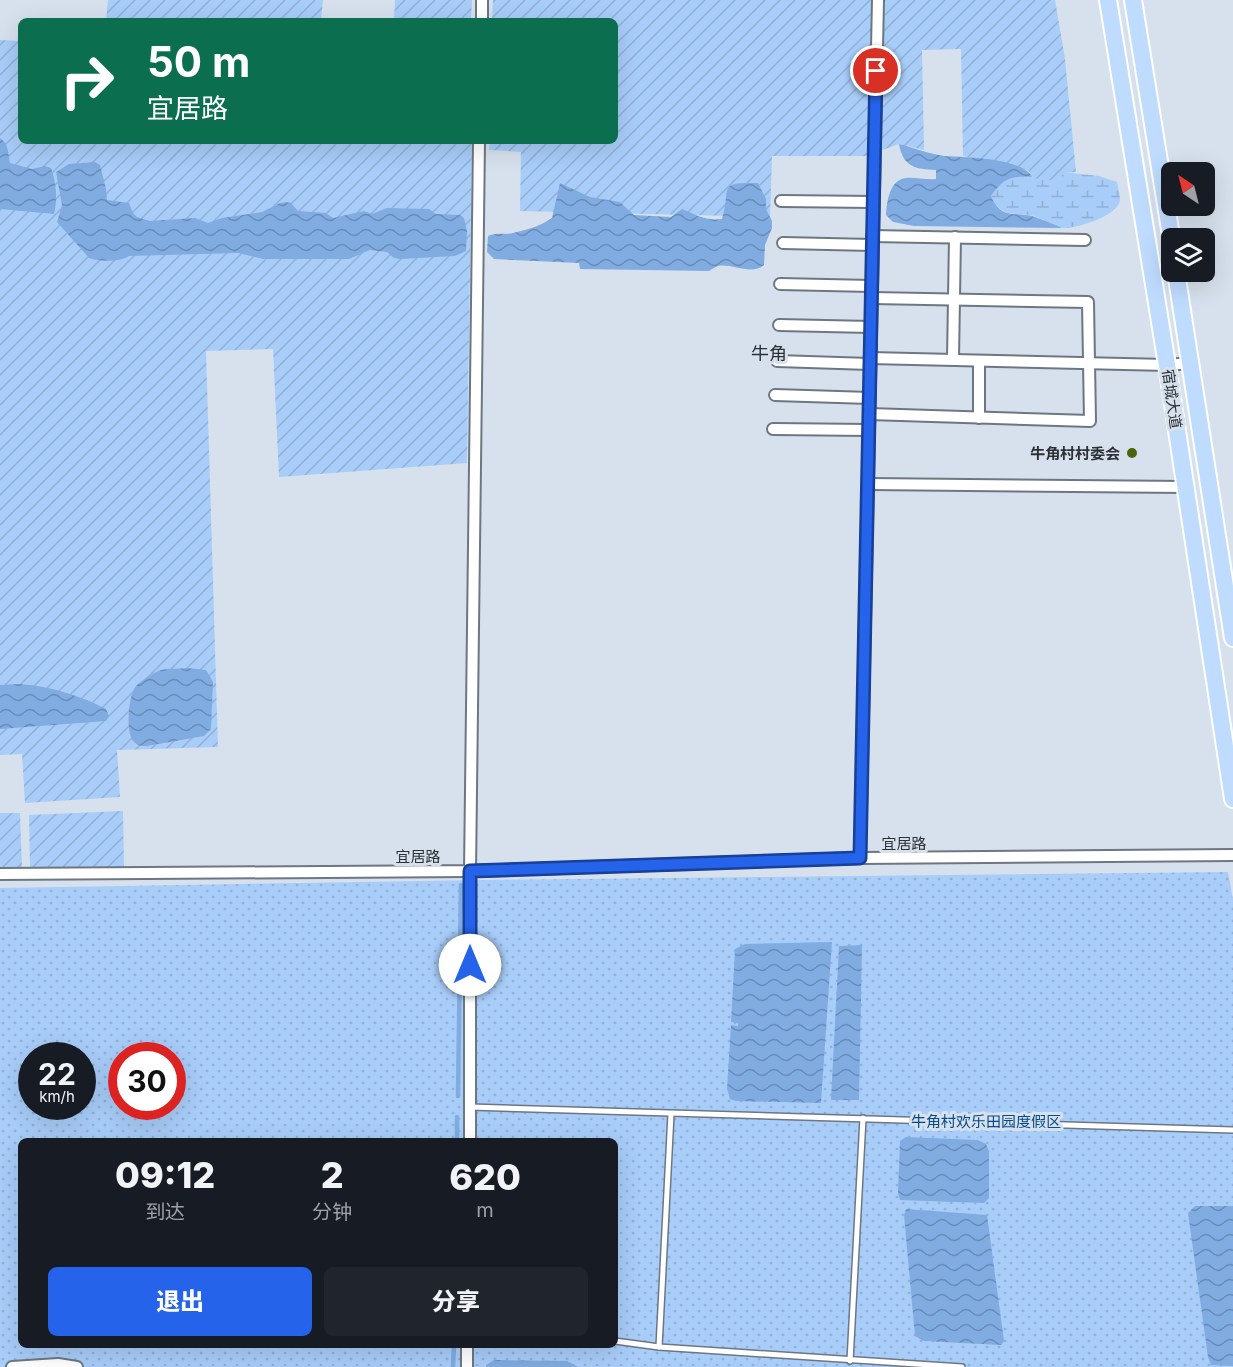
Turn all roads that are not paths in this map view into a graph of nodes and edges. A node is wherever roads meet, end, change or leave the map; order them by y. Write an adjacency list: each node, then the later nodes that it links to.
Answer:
1 (482, 0): 5 (street)
2 (878, 0): 8 (street)
3 (1108, 0): 27 (main road, 宿城大道)
4 (1133, 0): 9 (main road)
5 (482, 18)
6 (479, 144): 40 (street)
7 (781, 201): 8 (street)
8 (873, 202): 11 (street)
9 (1170, 228)
10 (955, 237): 11 (street); 12 (street); 18 (street)
11 (872, 240): 13 (street); 16 (street)
12 (1085, 240)
13 (783, 243)
14 (1178, 282): 25 (main road, 宿城大道)
15 (780, 284): 16 (street)
16 (872, 286): 17 (street)
17 (872, 298): 18 (street); 20 (street)
18 (953, 300): 21 (street); 26 (street)
19 (779, 325): 20 (street)
20 (871, 327): 23 (street)
21 (952, 359): 23 (street); 24 (street)
22 (777, 361): 23 (street)
23 (870, 361): 29 (street)
24 (979, 361): 26 (street); 31 (street)
25 (1190, 363): 27 (street); 36 (main road, 宿城大道)
26 (1089, 364): 27 (street); 31 (street)
27 (1167, 365): 35 (main road, 宿城大道)
28 (775, 395): 29 (street)
29 (870, 398): 30 (street)
30 (869, 414): 31 (street); 33 (street)
31 (979, 418)
32 (773, 429): 33 (street)
33 (869, 430): 34 (street)
34 (868, 484): 35 (street); 39 (street)
35 (1185, 487): 37 (main road, 宿城大道)
36 (1233, 638)
37 (1233, 799)
38 (1233, 855): 39 (street, 宜居路)
39 (860, 858): 40 (street, 宜居路)
40 (470, 871): 41 (street, 宜居路); 42 (street)
41 (0, 874)
42 (470, 1107): 43 (lane); 46 (street)
43 (671, 1114): 44 (lane); 48 (lane)
44 (863, 1118): 45 (lane); 50 (lane)
45 (1233, 1130)
46 (470, 1138)
47 (618, 1341): 48 (lane)
48 (659, 1347): 50 (lane)
49 (467, 1348): 53 (street)
50 (850, 1360): 54 (lane)
51 (12, 1367): 52 (street)
52 (77, 1367)
53 (467, 1367)
54 (962, 1367)

